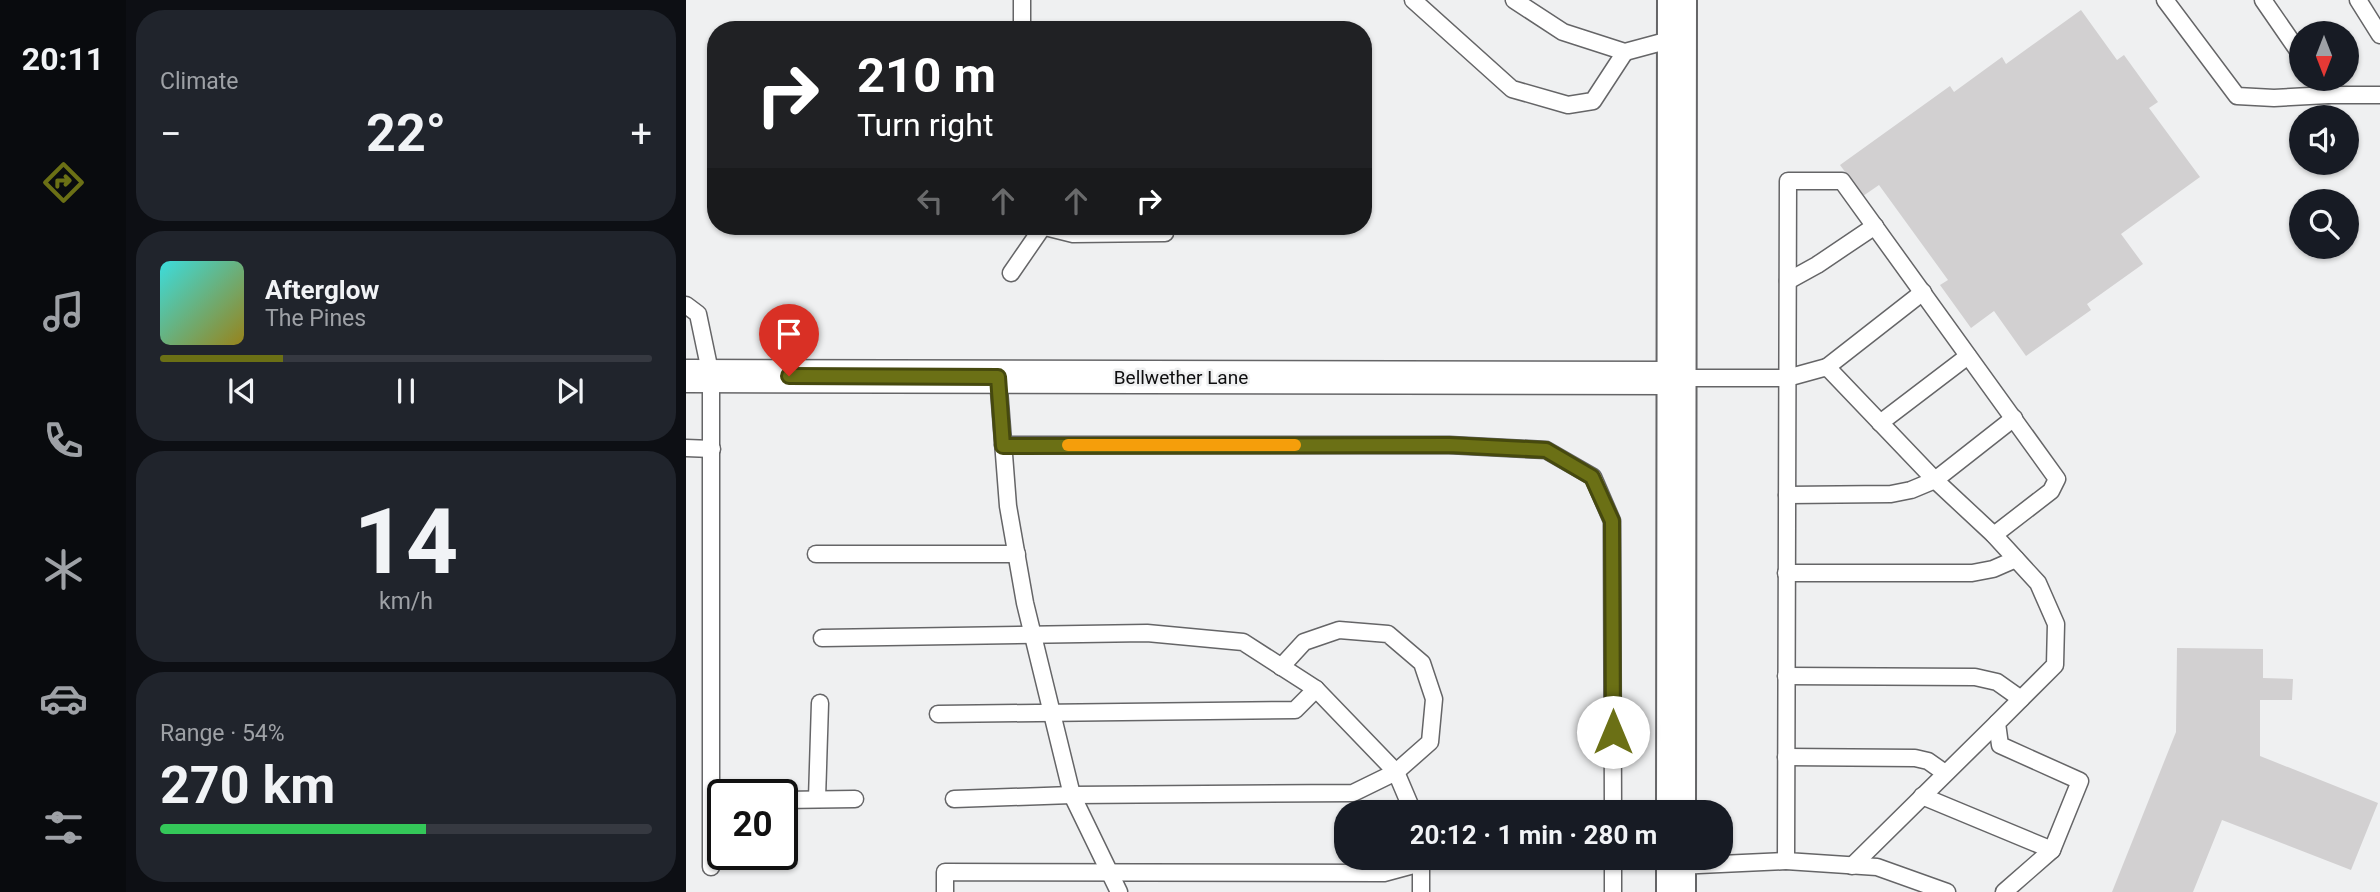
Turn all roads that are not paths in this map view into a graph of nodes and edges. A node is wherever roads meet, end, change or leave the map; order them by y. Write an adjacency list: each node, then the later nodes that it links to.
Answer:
1 (1022, 0): 8 (lane)
2 (1413, 0): 12 (lane)
3 (1514, 0): 12 (lane)
4 (1677, 0): 10 (street)
5 (2165, 0): 14 (lane)
6 (2263, 0): 11 (lane)
7 (2358, 0): 9 (lane)
8 (1022, 21)
9 (2380, 35)
10 (1677, 38): 12 (lane); 27 (street)
11 (2289, 38)
12 (1625, 52)
13 (2326, 91): 14 (lane)
14 (2329, 95): 15 (lane)
15 (2380, 95)
16 (1875, 226): 19 (lane); 19 (lane); 20 (lane)
17 (1036, 235): 18 (lane)
18 (1011, 273)
19 (1788, 281): 26 (lane)
20 (1923, 292): 22 (lane); 23 (lane)
21 (686, 304): 24 (lane)
22 (1968, 356): 28 (lane); 29 (lane)
23 (1827, 367): 26 (lane); 29 (lane)
24 (699, 376): 25 (street, Bellwether Lane); 32 (lane)
25 (998, 377): 27 (street, Bellwether Lane); 30 (lane)
26 (1787, 377): 27 (lane); 34 (lane)
27 (1676, 379): 62 (street)
28 (2014, 418): 33 (lane); 35 (lane)
29 (1880, 423): 33 (lane)
30 (1003, 446): 37 (lane); 61 (lane)
31 (686, 448): 32 (lane)
32 (712, 449): 53 (lane)
33 (1935, 480): 34 (lane); 35 (lane)
34 (1787, 495): 39 (lane)
35 (1994, 536): 38 (lane)
36 (816, 554): 37 (lane)
37 (1017, 554): 40 (lane)
38 (2016, 559): 39 (lane); 45 (lane)
39 (1786, 573): 43 (lane)
40 (1033, 636): 41 (lane); 42 (lane); 47 (lane)
41 (822, 638)
42 (1281, 667): 44 (lane); 51 (lane)
43 (1786, 676): 45 (lane); 50 (lane)
44 (1316, 689): 47 (lane); 51 (lane)
45 (2021, 699): 49 (lane)
46 (820, 703): 56 (lane)
47 (1052, 713): 48 (lane); 54 (lane)
48 (938, 714)
49 (1997, 723): 52 (lane); 63 (lane)
50 (1786, 757): 52 (lane); 64 (lane)
51 (1396, 772): 54 (lane); 60 (lane)
52 (1945, 773): 55 (lane)
53 (717, 779)
54 (1072, 795): 58 (lane); 69 (lane)
55 (1922, 796): 63 (lane); 65 (lane)
56 (817, 799): 57 (lane); 59 (lane)
57 (855, 799)
58 (954, 799)
59 (798, 800)
60 (1408, 800)
61 (1613, 800)
62 (1676, 800)
63 (2052, 850): 76 (lane)
64 (1786, 861): 65 (lane); 70 (lane)
65 (1852, 866): 75 (lane)
66 (1393, 870): 69 (lane)
67 (1421, 870): 73 (lane)
68 (1613, 870): 74 (lane)
69 (1109, 871): 71 (lane); 72 (lane)
70 (1676, 872)
71 (945, 892)
72 (1119, 892)
73 (1421, 892)
74 (1613, 892)
75 (1947, 892)
76 (2004, 892)

